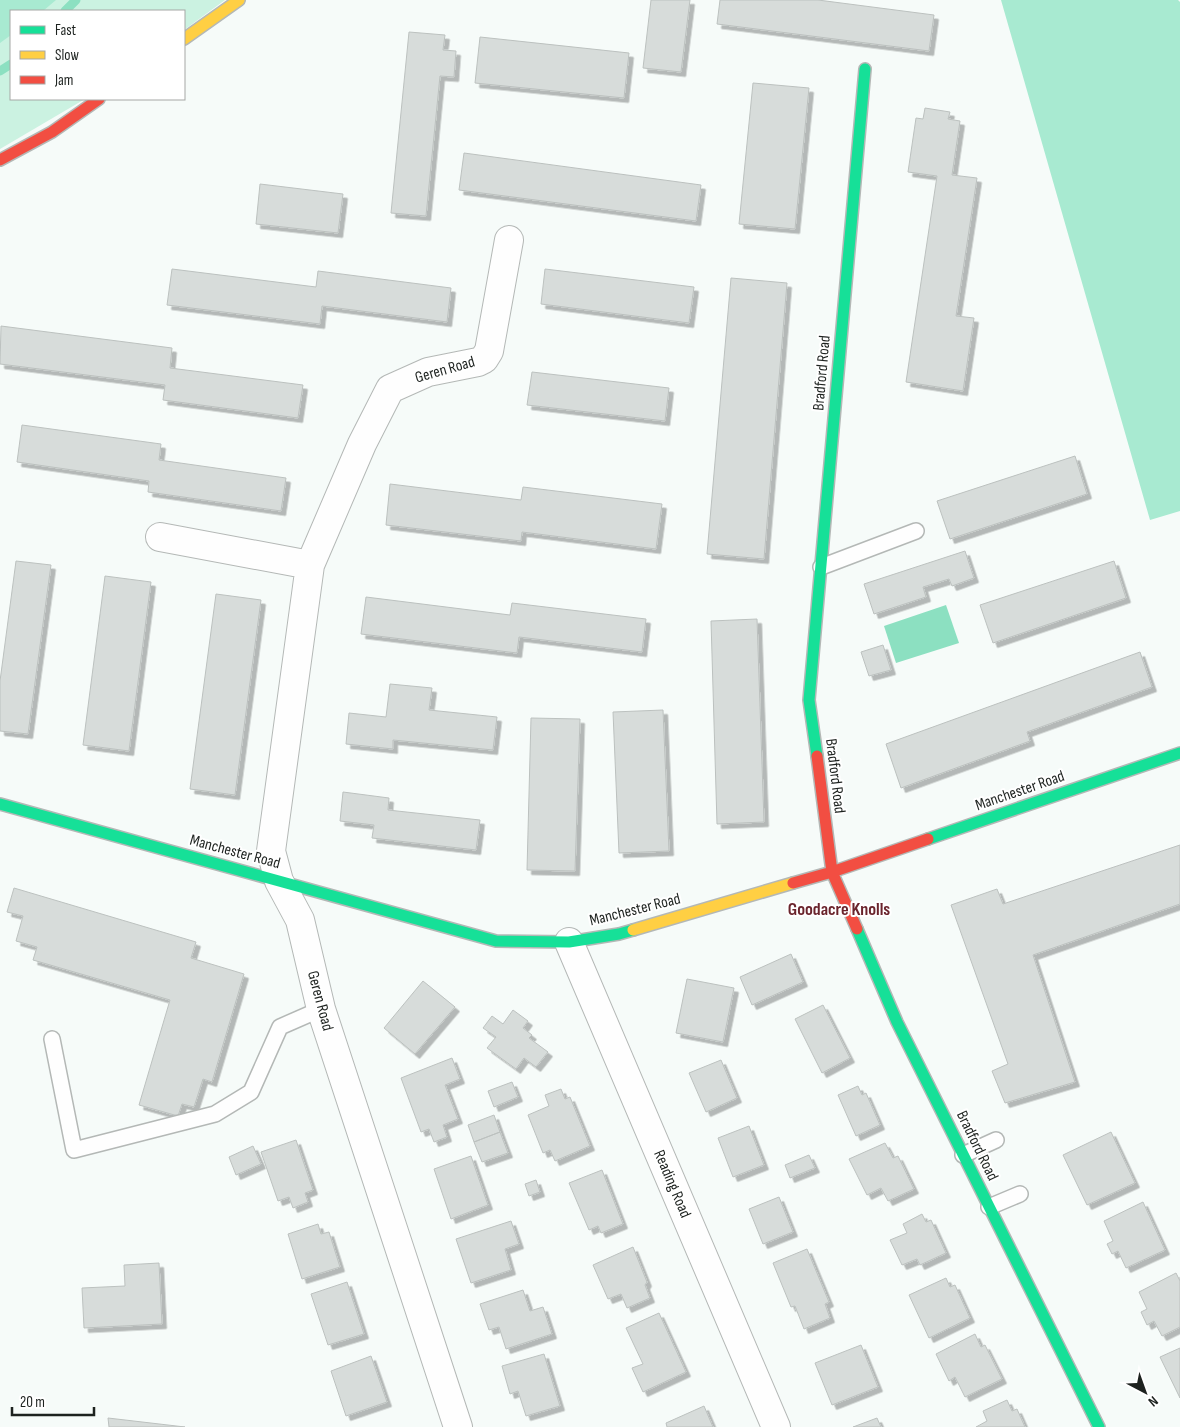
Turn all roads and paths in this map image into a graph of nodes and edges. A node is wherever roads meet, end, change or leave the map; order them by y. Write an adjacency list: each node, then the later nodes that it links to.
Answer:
1 (239, 0): 2 (street)
2 (185, 38)
3 (865, 69): 10 (street, Bradford Road)
4 (98, 100): 5 (street)
5 (0, 160)
6 (509, 240): 9 (street, Geren Road)
7 (916, 531): 10 (lane)
8 (160, 537): 9 (street)
9 (310, 566): 14 (street, Geren Road)
10 (821, 568): 13 (street, Bradford Road)
11 (1180, 753): 13 (street, Manchester Road)
12 (0, 804): 14 (street, Manchester Road)
13 (832, 872): 15 (street, Manchester Road); 19 (street, Bradford Road)
14 (279, 881): 15 (street, Manchester Road); 16 (street, Geren Road)
15 (568, 942): 23 (street, Reading Road)
16 (321, 1009): 17 (lane); 22 (street, Geren Road)
17 (52, 1039)
18 (996, 1140): 19 (lane)
19 (964, 1155): 21 (street, Bradford Road)
20 (1020, 1194): 21 (lane)
21 (989, 1207): 24 (street, Bradford Road)
22 (458, 1427)
23 (776, 1427)
24 (1099, 1427)

